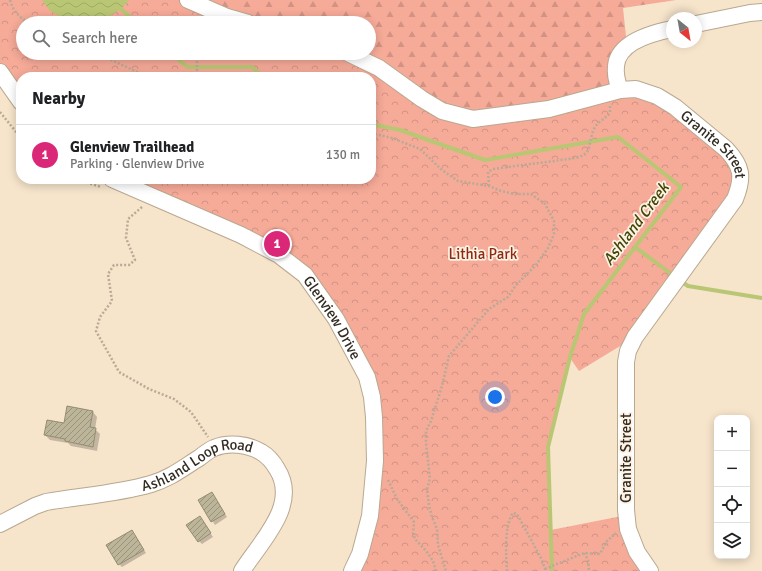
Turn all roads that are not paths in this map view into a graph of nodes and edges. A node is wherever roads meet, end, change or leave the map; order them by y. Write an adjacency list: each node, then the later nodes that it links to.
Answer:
1 (188, 0): 3 (street)
2 (762, 12): 4 (street)
3 (225, 16)
4 (702, 23)
5 (666, 31): 8 (street)
6 (362, 60): 8 (street, Granite Street)
7 (0, 72): 9 (street)
8 (613, 92): 14 (street, Granite Street)
9 (16, 95)
10 (123, 184): 13 (street, Glenview Drive)
11 (0, 524): 12 (street, Ashland Loop Road)
12 (242, 571)
13 (352, 571)
14 (650, 571)

